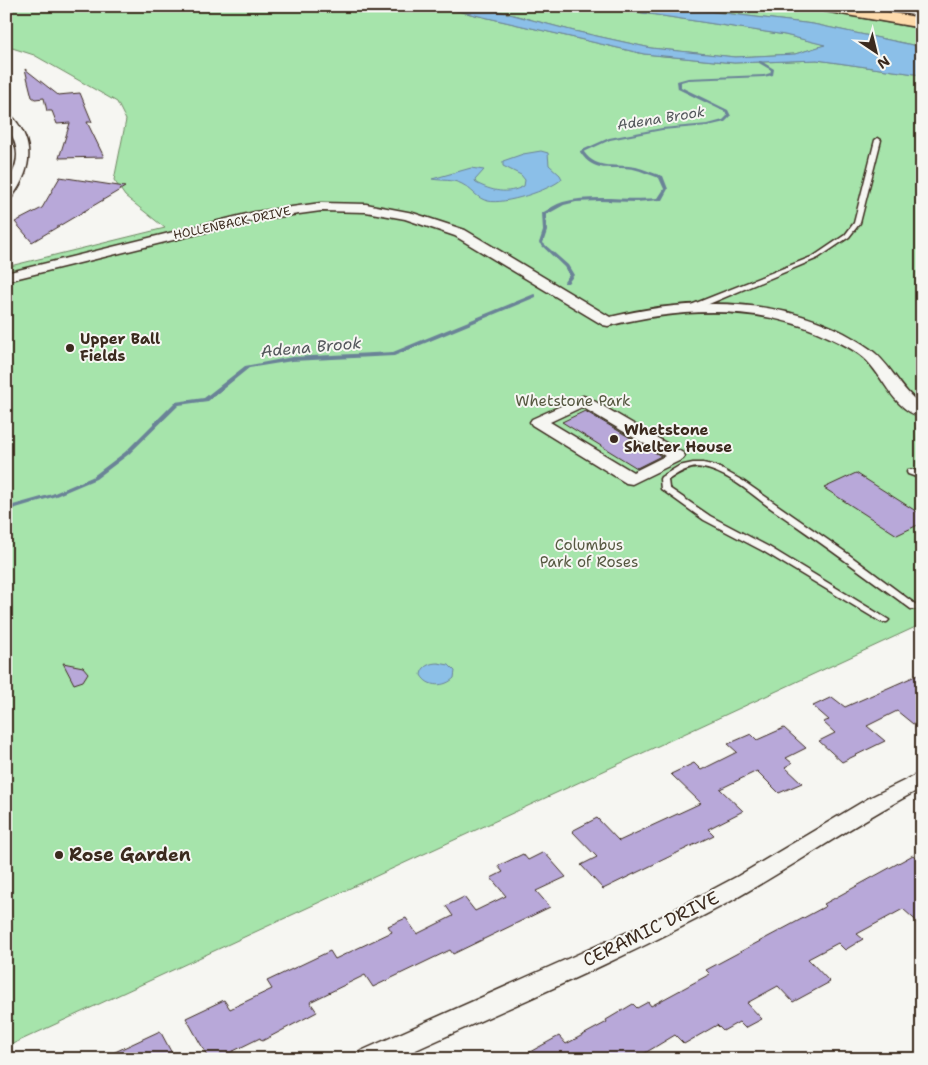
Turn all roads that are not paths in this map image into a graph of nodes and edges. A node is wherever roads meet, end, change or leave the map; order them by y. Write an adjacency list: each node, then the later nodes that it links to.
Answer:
1 (824, 6): 4 (highway)
2 (883, 6): 3 (highway)
3 (922, 13)
4 (922, 23)
5 (6, 117): 7 (street)
6 (878, 140): 9 (lane)
7 (10, 193)
8 (6, 277): 9 (street, HOLLENBACK DRIVE)
9 (694, 307): 11 (street, HOLLENBACK DRIVE)
10 (583, 401): 10 (street)
11 (922, 412)
12 (911, 472): 13 (lane)
13 (922, 477)
14 (914, 607): 15 (lane)
15 (884, 620)
16 (922, 779): 17 (street, CERAMIC DRIVE)
17 (370, 1059)

